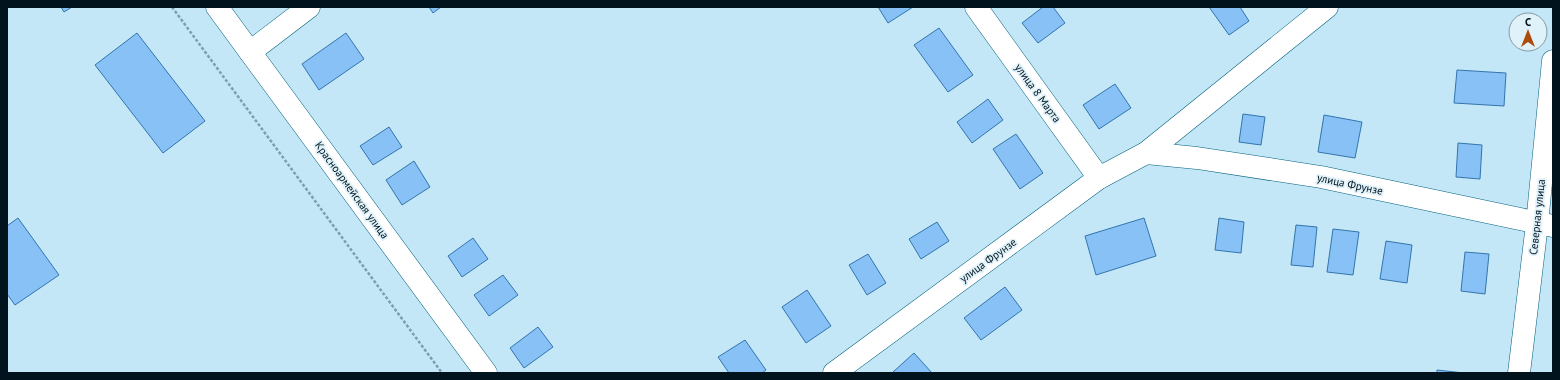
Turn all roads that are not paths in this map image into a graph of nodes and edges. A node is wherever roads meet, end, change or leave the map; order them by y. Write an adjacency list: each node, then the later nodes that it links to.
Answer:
1 (217, 7): 5 (street, Красноармейская улица)
2 (309, 7): 5 (street)
3 (976, 7): 8 (street, улица 8 Марта)
4 (1327, 7): 7 (street, улица Фрунзе)
5 (250, 52): 10 (street, Красноармейская улица)
6 (1553, 61): 9 (street, Северная улица)
7 (1146, 153): 8 (street, улица Фрунзе); 9 (street, улица Фрунзе)
8 (1099, 178): 11 (street, улица Фрунзе)
9 (1545, 225): 12 (street, Северная улица)
10 (486, 373)
11 (834, 373)
12 (1519, 373)

